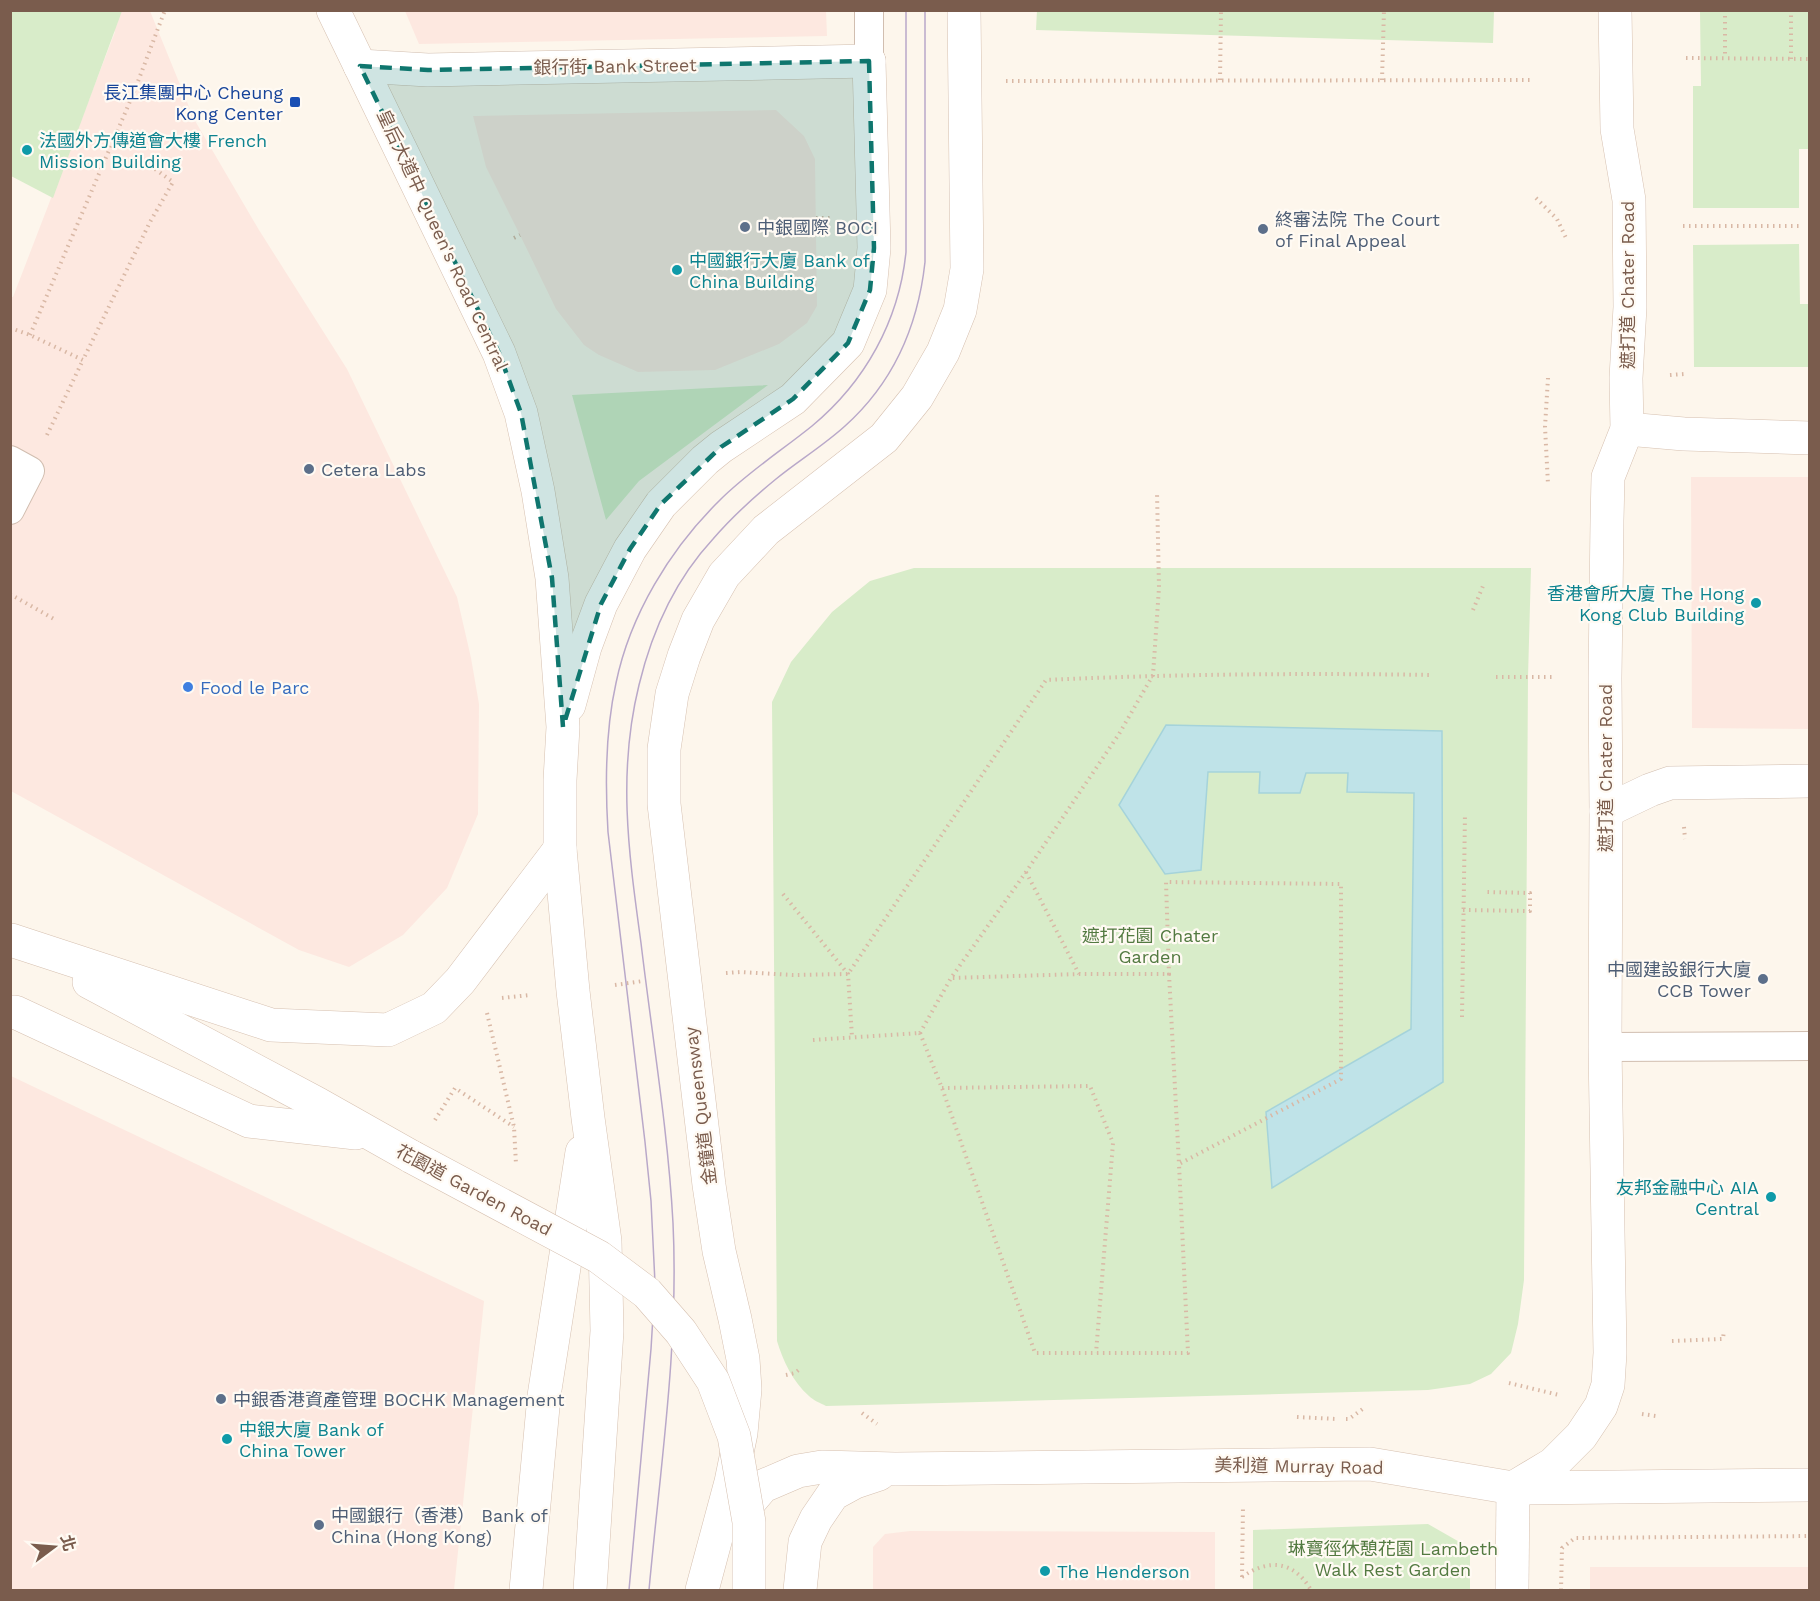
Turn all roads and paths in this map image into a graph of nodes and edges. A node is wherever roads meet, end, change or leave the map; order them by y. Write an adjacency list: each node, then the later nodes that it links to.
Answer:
1 (165, 10): 28 (path)
2 (333, 10): 15 (main road, 皇后大道中 Queen's Road Central)
3 (869, 10): 14 (lane)
4 (964, 10): 87 (main road, 金鐘道 Queensway)
5 (1221, 10): 16 (path)
6 (1384, 10): 17 (path)
7 (1615, 10): 31 (main road, 遮打道 Chater Road)
8 (1725, 10): 11 (path)
9 (1791, 10): 12 (path)
10 (1686, 58): 11 (path)
11 (1725, 58): 12 (path)
12 (1791, 59): 13 (path)
13 (1809, 59)
14 (869, 61): 15 (main road, 銀行街 Bank Street); 45 (main road)
15 (360, 66): 45 (main road, 皇后大道中 Queen's Road Central)
16 (1220, 80): 17 (path); 19 (path)
17 (1382, 80): 18 (path)
18 (1533, 80)
19 (1005, 81)
20 (155, 169): 29 (path)
21 (1536, 198): 26 (path)
22 (1683, 226): 23 (path)
23 (1799, 226)
24 (520, 235): 25 (path)
25 (514, 238)
26 (1567, 240)
27 (10, 328): 28 (path)
28 (30, 335): 29 (path)
29 (83, 360): 33 (path)
30 (1548, 378): 34 (path)
31 (1627, 429): 32 (main road); 47 (main road, 遮打道 Chater Road)
32 (1809, 438)
33 (20, 466): 36 (lane)
34 (1548, 484)
35 (1157, 492): 41 (path)
36 (10, 510)
37 (1483, 586): 39 (path)
38 (10, 594): 40 (path)
39 (1473, 610)
40 (54, 619)
41 (1153, 675): 42 (path); 50 (path); 56 (path)
42 (1432, 675)
43 (1496, 677): 44 (path)
44 (1552, 677)
45 (563, 727): 49 (main road)
46 (1809, 781): 47 (main road)
47 (1606, 811): 67 (main road, 遮打道 Chater Road)
48 (1464, 813): 53 (path)
49 (560, 849): 54 (main road); 69 (main road)
50 (1026, 872): 57 (path); 59 (path)
51 (1485, 892): 53 (path, bridge)
52 (783, 894): 56 (path)
53 (1463, 910): 62 (path)
54 (11, 940): 72 (main road, 花園道 Garden Road)
55 (740, 972): 56 (path)
56 (848, 974): 64 (path)
57 (1079, 974): 58 (path); 59 (path)
58 (1169, 974): 73 (path); 73 (path)
59 (951, 978): 63 (path)
60 (10, 1012): 72 (main road)
61 (487, 1012): 71 (path)
62 (1462, 1017)
63 (920, 1033): 64 (path); 68 (path)
64 (852, 1037): 65 (path)
65 (813, 1040)
66 (1809, 1046): 67 (lane)
67 (1605, 1047): 84 (main road, 遮打道 Chater Road)
68 (942, 1088): 77 (path); 77 (path)
69 (588, 1118): 88 (main road); 89 (main road)
70 (434, 1121): 71 (path)
71 (514, 1127): 74 (path)
72 (372, 1134): 91 (main road, 花園道 Garden Road, bridge)
73 (1179, 1164): 77 (path)
74 (516, 1173)
75 (1724, 1330): 76 (path)
76 (1672, 1341)
77 (1096, 1353)
78 (1364, 1408): 80 (path)
79 (862, 1413): 81 (path)
80 (1297, 1417)
81 (877, 1424)
82 (896, 1468): 84 (main road, 美利道 Murray Road); 87 (main road, 美利道 Murray Road); 92 (main road, 美利道 Murray Road)
83 (1809, 1485): 84 (main road, 美利道 Murray Road)
84 (1513, 1488): 94 (main road)
85 (1243, 1506): 93 (path)
86 (1809, 1536): 95 (path)
87 (715, 1542): 90 (main road, 金鐘道 Queensway)
88 (526, 1590)
89 (590, 1590)
90 (702, 1590)
91 (749, 1590)
92 (800, 1590)
93 (1311, 1590)
94 (1512, 1590)
95 (1561, 1590)

